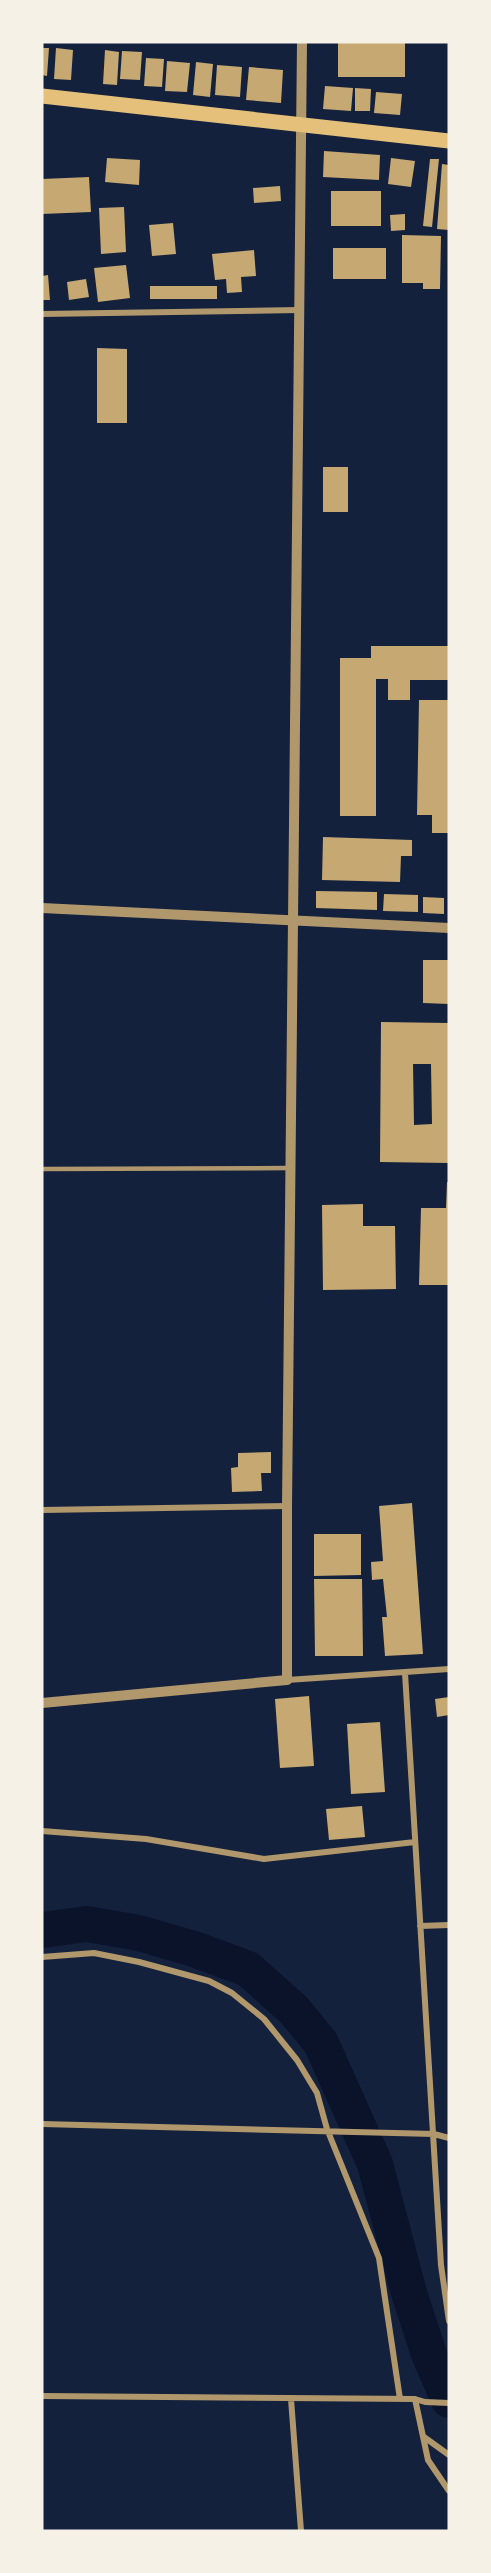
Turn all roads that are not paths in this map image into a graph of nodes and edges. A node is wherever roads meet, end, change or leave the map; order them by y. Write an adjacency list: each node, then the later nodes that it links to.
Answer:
1 (302, 42): 3 (street)
2 (42, 96): 3 (main road)
3 (302, 125): 4 (main road); 5 (street)
4 (449, 141)
5 (300, 310): 6 (street); 8 (street)
6 (42, 314)
7 (42, 908): 8 (street)
8 (293, 920): 9 (street); 10 (street)
9 (449, 928)
10 (291, 1168): 11 (lane); 12 (street)
11 (42, 1169)
12 (287, 1506): 13 (street); 16 (street)
13 (42, 1510)
14 (449, 1669): 15 (street)
15 (405, 1673): 16 (street); 19 (street)
16 (288, 1680): 17 (street)
17 (42, 1703)
18 (42, 1830): 19 (street)
19 (415, 1842): 21 (street)
20 (449, 1925): 21 (street)
21 (420, 1926): 25 (street)
22 (42, 1957): 24 (street)
23 (42, 2124): 24 (street)
24 (327, 2129): 25 (street); 30 (street)
25 (434, 2134): 26 (street); 27 (street)
26 (449, 2138)
27 (449, 2321)
28 (42, 2396): 29 (street)
29 (291, 2399): 30 (street); 36 (street)
30 (400, 2399): 31 (street)
31 (415, 2399): 32 (street); 33 (street)
32 (449, 2403)
33 (424, 2437): 34 (street); 35 (street)
34 (449, 2455)
35 (449, 2491)
36 (302, 2531)

